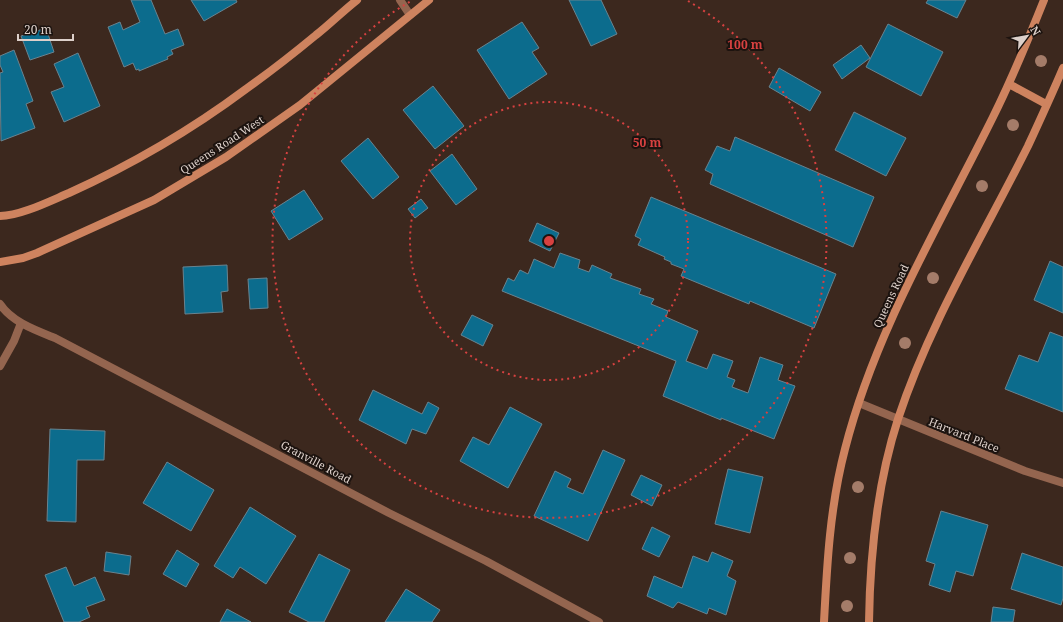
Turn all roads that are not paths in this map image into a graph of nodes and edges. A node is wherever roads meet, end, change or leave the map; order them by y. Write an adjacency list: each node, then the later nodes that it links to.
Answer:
1 (357, 0): 9 (main road)
2 (400, 0): 5 (street)
3 (429, 0): 5 (main road, Queens Road West)
4 (1044, 0): 7 (main road, Queens Road)
5 (410, 15): 10 (main road, Queens Road West)
6 (1063, 68): 8 (main road)
7 (1009, 84): 8 (main road); 14 (main road, Queens Road)
8 (1046, 104): 15 (main road)
9 (0, 216)
10 (0, 262)
11 (0, 304): 12 (street, Granville Road)
12 (21, 323): 13 (street); 17 (street, Granville Road)
13 (0, 366)
14 (859, 403): 15 (street, Harvard Place); 18 (main road, Queens Road)
15 (898, 420): 16 (street, Harvard Place); 19 (main road)
16 (1063, 483)
17 (599, 622)
18 (824, 622)
19 (868, 622)

